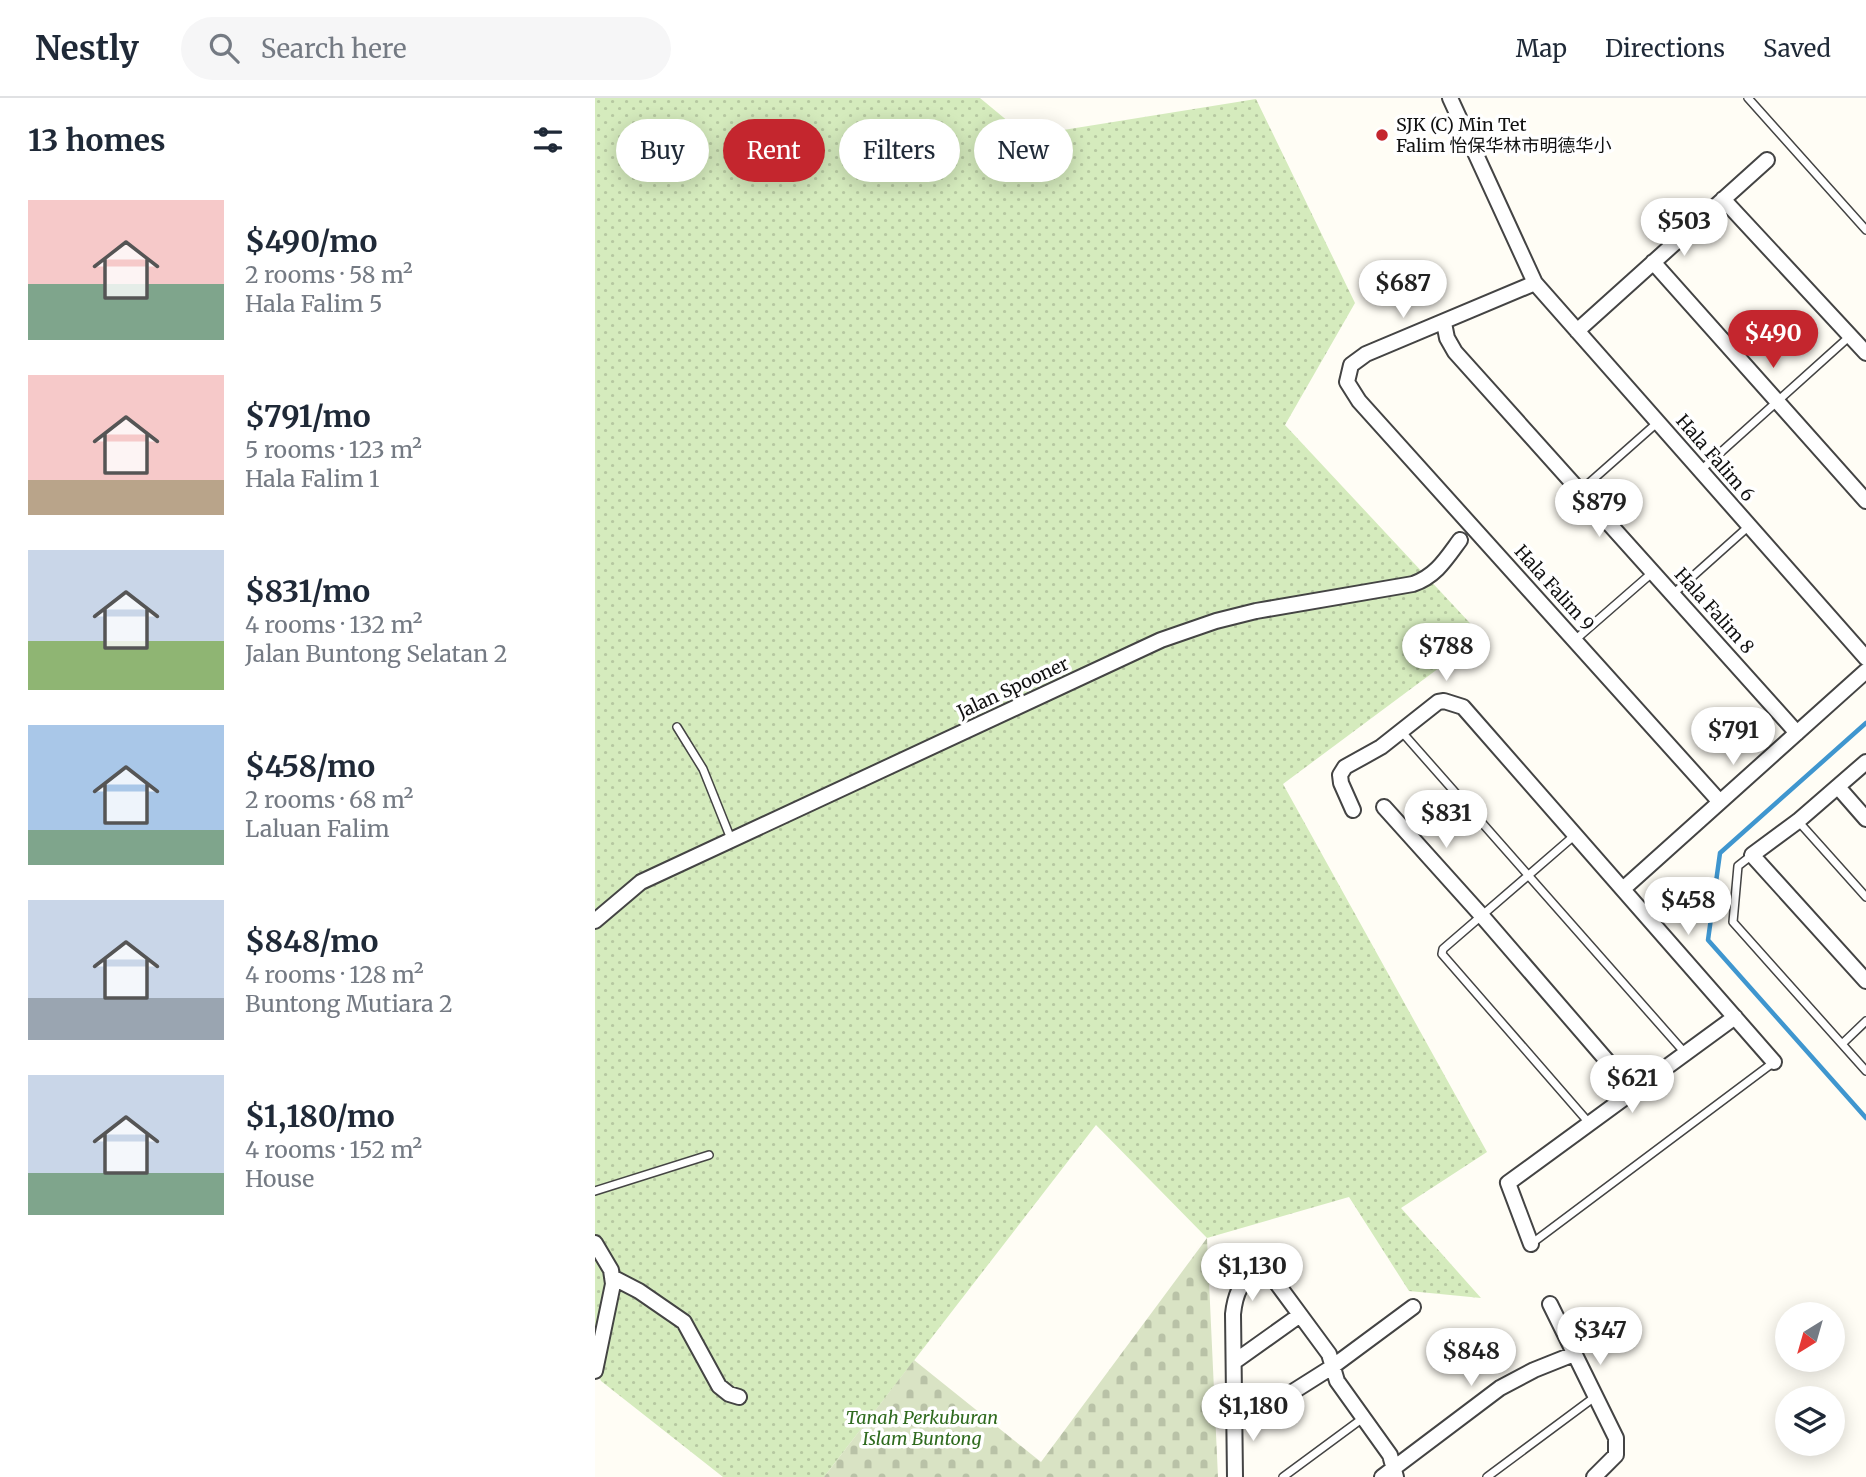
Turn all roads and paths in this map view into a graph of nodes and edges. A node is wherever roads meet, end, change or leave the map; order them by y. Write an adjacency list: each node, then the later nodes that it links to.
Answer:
1 (1450, 98): 7 (street, Hala Falim 6)
2 (1748, 98): 5 (lane)
3 (1767, 160): 4 (street)
4 (1723, 199): 6 (street); 10 (street)
5 (1866, 230)
6 (1653, 262): 9 (street); 12 (street)
7 (1535, 283): 8 (street); 9 (street, Hala Falim 6)
8 (1444, 323): 15 (street, Hala Falim 8); 21 (street, Hala Falim 9)
9 (1577, 331): 13 (street, Hala Falim 6)
10 (1850, 335): 11 (street); 12 (lane)
11 (1866, 353)
12 (1777, 401): 14 (lane); 16 (street)
13 (1658, 422): 14 (street, Hala Falim 6); 15 (lane)
14 (1700, 471): 17 (street, Hala Falim 6)
15 (1580, 491): 19 (street, Hala Falim 8)
16 (1866, 501)
17 (1749, 526): 20 (lane); 22 (street, Hala Falim 6)
18 (1459, 540): 35 (street, Jalan Spooner)
19 (1653, 572): 20 (street, Hala Falim 8); 21 (lane)
20 (1673, 594): 26 (street, Hala Falim 8)
21 (1575, 640): 29 (street, Hala Falim 9)
22 (1866, 658)
23 (1866, 671): 26 (street)
24 (677, 726): 35 (lane)
25 (1401, 731): 31 (street); 34 (street); 37 (lane)
26 (1797, 733): 29 (street)
27 (1866, 762): 28 (street)
28 (1838, 787): 32 (street); 33 (street)
29 (1720, 802): 38 (street)
30 (1384, 807): 40 (street)
31 (1353, 810)
32 (1866, 819)
33 (1798, 821): 36 (street); 39 (lane)
34 (1576, 835): 37 (lane); 38 (street)
35 (731, 840): 41 (street, Jalan Spooner)
36 (1752, 855): 42 (street); 45 (lane)
37 (1528, 876): 40 (lane); 46 (lane)
38 (1623, 889): 43 (street)
39 (1866, 897)
40 (1482, 916): 49 (street); 50 (lane)
41 (595, 921)
42 (1866, 981)
43 (1735, 1017): 46 (street); 47 (street)
44 (1866, 1021): 45 (lane)
45 (1842, 1044): 48 (lane)
46 (1685, 1054): 49 (street)
47 (1774, 1062): 54 (lane)
48 (1866, 1071)
49 (1633, 1092): 50 (street)
50 (1590, 1125): 54 (street)
51 (709, 1155): 52 (lane)
52 (595, 1191)
53 (595, 1243): 55 (street)
54 (1531, 1244)
55 (612, 1277): 62 (street); 64 (street)
56 (1549, 1304): 59 (street)
57 (1413, 1307): 61 (street)
58 (1300, 1315): 60 (street); 60 (street); 61 (street)
59 (1574, 1354): 63 (street); 67 (street)
60 (1234, 1363): 65 (street)
61 (1332, 1367): 65 (street); 66 (street)
62 (595, 1371)
63 (1596, 1396): 70 (lane); 71 (street)
64 (739, 1397)
65 (1235, 1408): 68 (street)
66 (1364, 1418): 67 (street); 69 (lane)
67 (1390, 1474)
68 (1235, 1477)
69 (1283, 1477)
70 (1487, 1477)
71 (1594, 1477)

